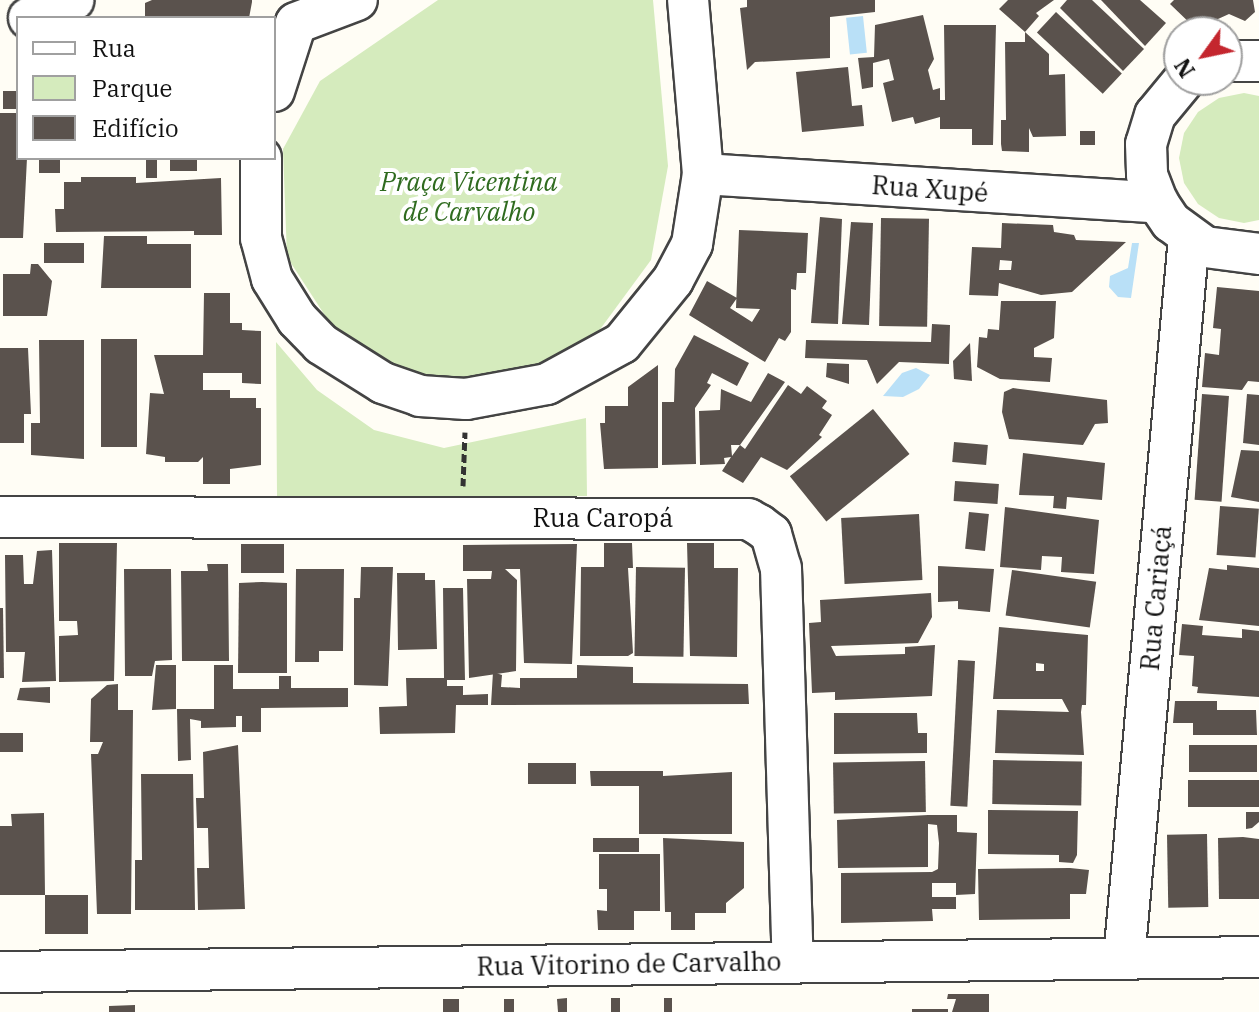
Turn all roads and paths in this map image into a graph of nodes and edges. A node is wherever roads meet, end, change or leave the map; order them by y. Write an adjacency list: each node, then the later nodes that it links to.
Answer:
1 (73, 0): 5 (street)
2 (357, 0): 4 (street)
3 (688, 0): 9 (street)
4 (296, 12): 6 (street)
5 (34, 16)
6 (276, 84)
7 (1171, 96): 10 (street)
8 (261, 160): 13 (street)
9 (703, 174): 10 (street, Rua Xupé); 13 (street)
10 (1158, 203): 11 (street)
11 (1189, 238): 12 (street); 17 (street, Rua Cariaçá)
12 (1259, 254)
13 (466, 399): 15 (path)
14 (0, 517): 15 (street, Rua Caropá)
15 (462, 518): 18 (street, Rua Caropá)
16 (1259, 957): 17 (street, Rua Vitorino de Carvalho)
17 (1124, 959): 18 (street, Rua Vitorino de Carvalho)
18 (793, 962): 19 (street, Rua Vitorino de Carvalho)
19 (0, 972)

